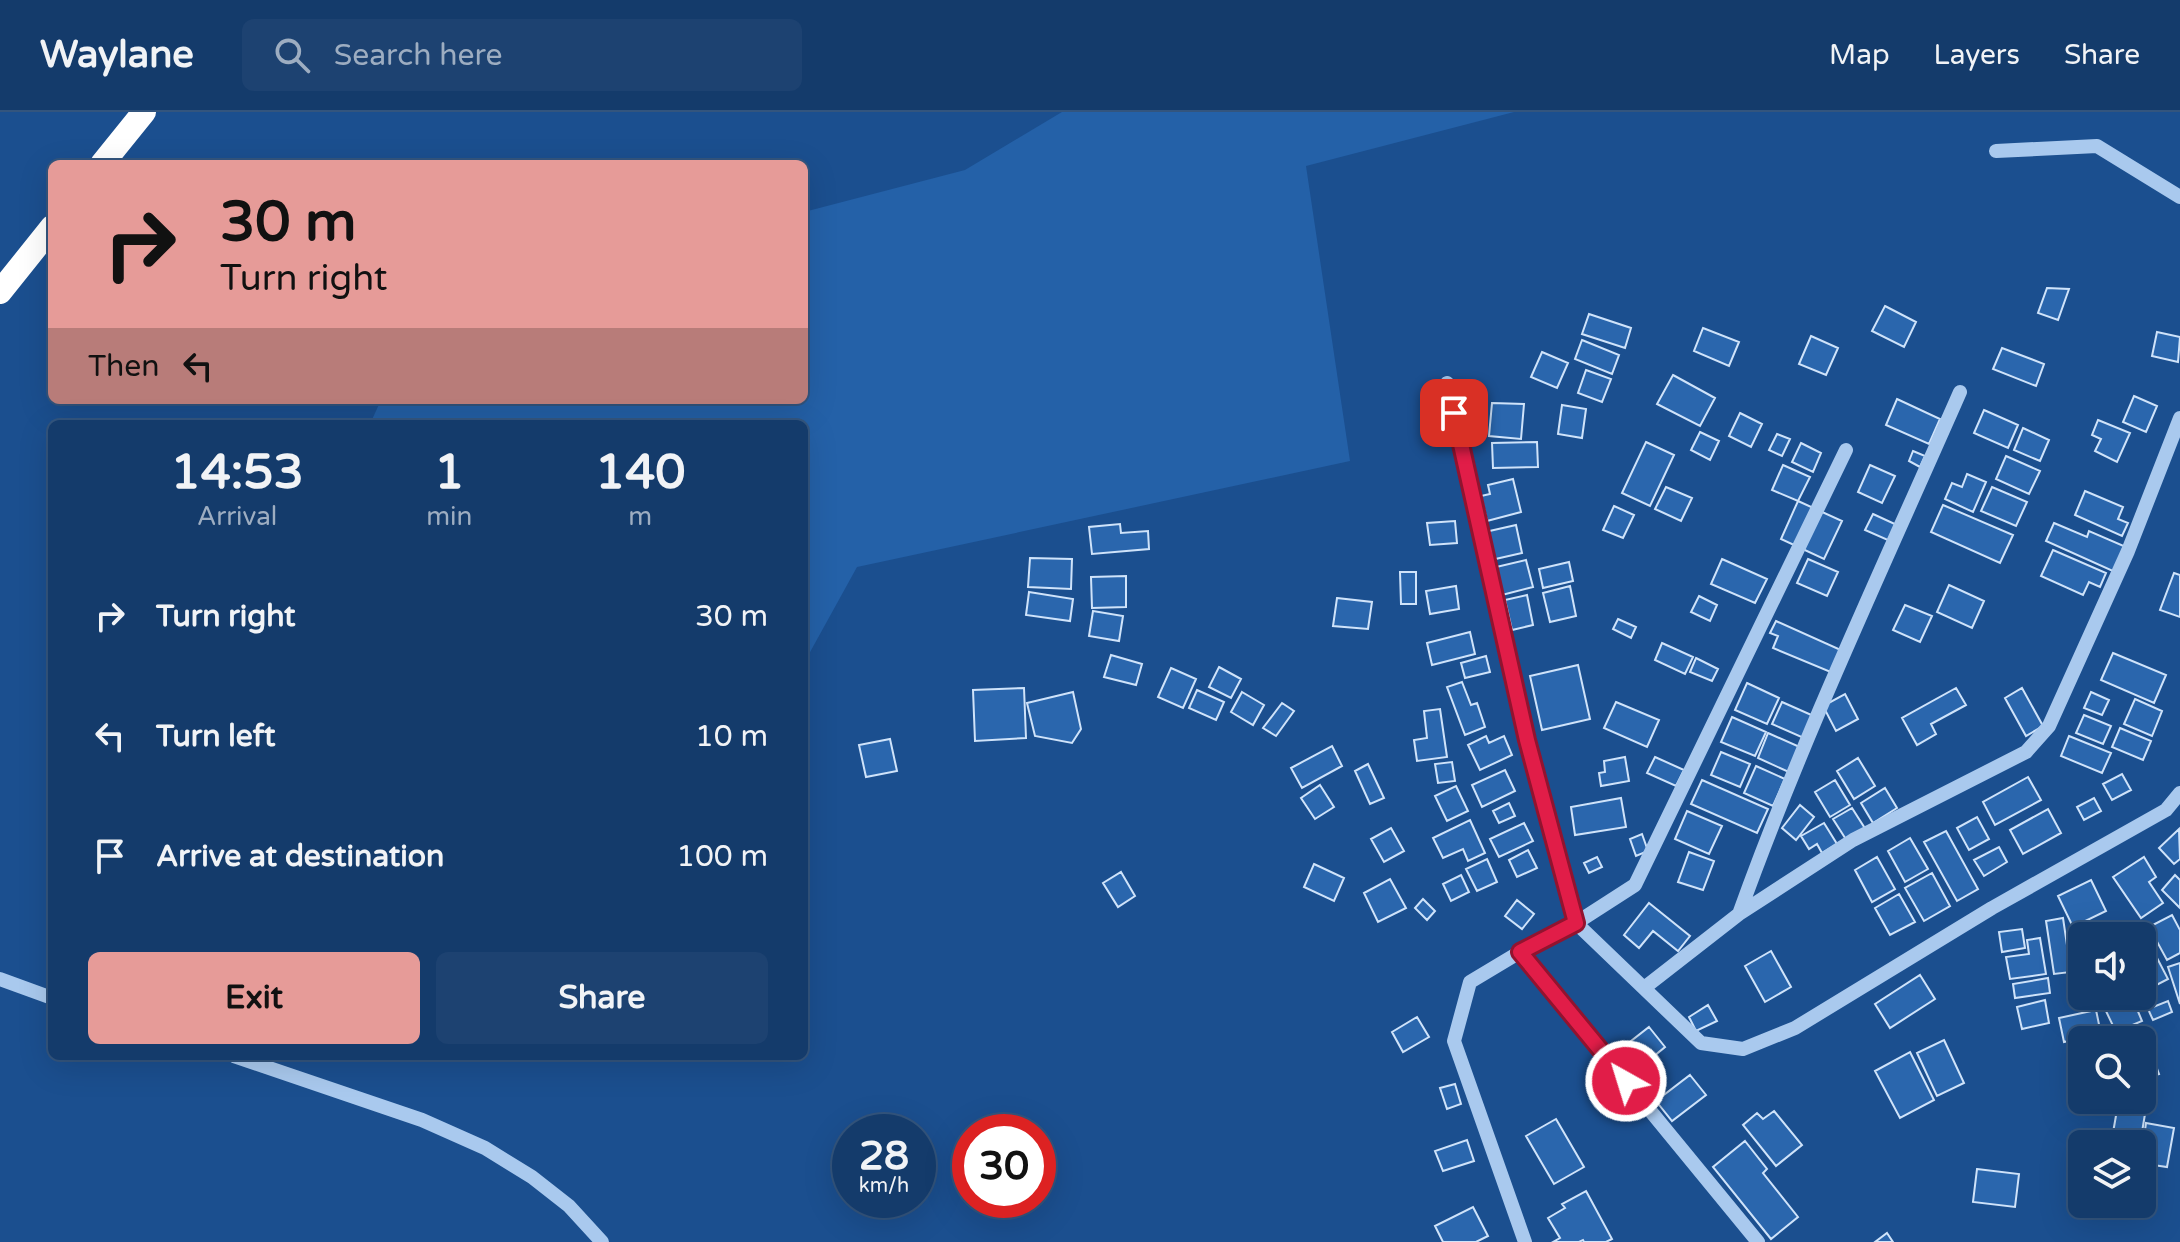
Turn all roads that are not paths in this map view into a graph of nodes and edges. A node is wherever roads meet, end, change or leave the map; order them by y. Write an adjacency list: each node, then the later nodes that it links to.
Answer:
1 (144, 112): 3 (highway)
2 (1996, 151): 4 (street)
3 (105, 160)
4 (2180, 197)
5 (48, 232): 6 (highway)
6 (0, 292)
7 (1447, 383): 13 (street)
8 (1960, 392): 12 (street)
9 (2180, 418): 12 (street)
10 (1846, 450): 13 (street)
11 (2180, 793): 16 (street)
12 (1739, 914): 16 (street)
13 (1576, 923): 14 (street); 16 (street)
14 (1520, 952): 20 (street); 21 (street)
15 (0, 979): 17 (street)
16 (1644, 988)
17 (48, 997)
18 (246, 1060): 19 (street)
19 (602, 1242)
20 (1525, 1242)
21 (1758, 1242)

